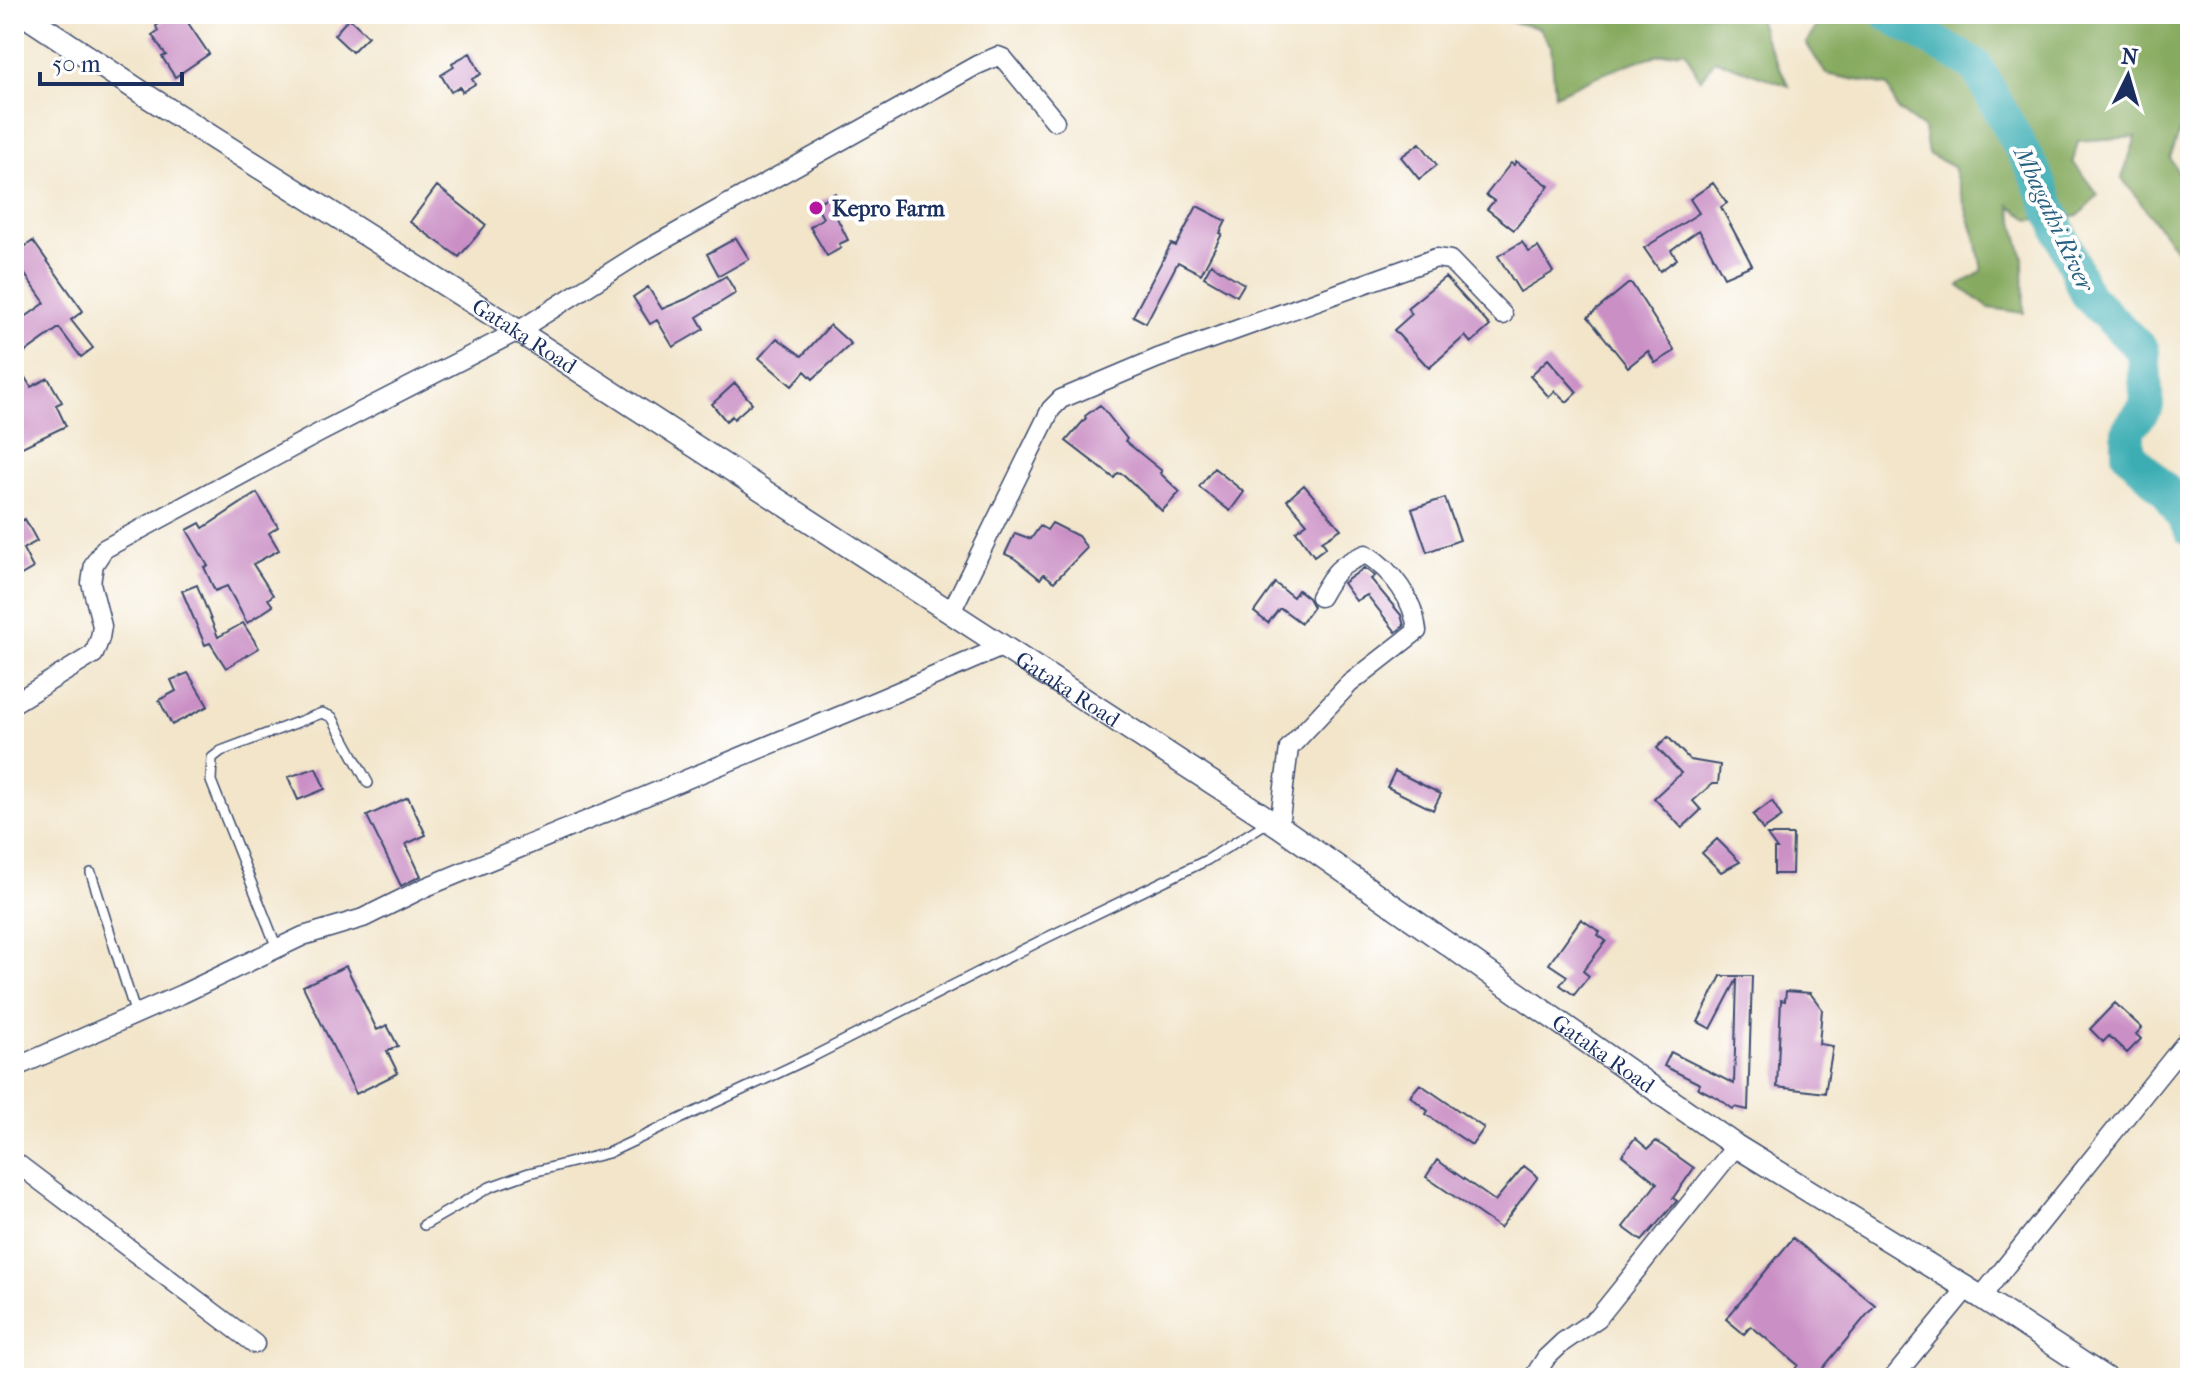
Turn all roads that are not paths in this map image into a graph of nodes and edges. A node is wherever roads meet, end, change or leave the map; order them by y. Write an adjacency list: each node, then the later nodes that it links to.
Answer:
1 (23, 14): 4 (street, Gataka Road)
2 (1055, 121): 4 (street)
3 (1503, 315): 6 (street)
4 (518, 331): 6 (street, Gataka Road); 8 (street)
5 (1320, 597): 10 (street)
6 (950, 614): 7 (street, Gataka Road)
7 (1002, 647): 10 (street, Gataka Road); 12 (street)
8 (14, 703)
9 (368, 783): 12 (lane)
10 (1275, 823): 16 (street, Gataka Road); 18 (lane)
11 (91, 873): 13 (lane)
12 (277, 948): 13 (street)
13 (136, 1015): 15 (street)
14 (2190, 1037): 19 (street)
15 (14, 1068)
16 (1736, 1146): 19 (street, Gataka Road); 22 (street)
17 (14, 1161): 20 (street)
18 (424, 1225)
19 (1974, 1292): 21 (street, Gataka Road); 23 (street)
20 (255, 1344)
21 (2095, 1375)
22 (1533, 1378)
23 (1893, 1378)

